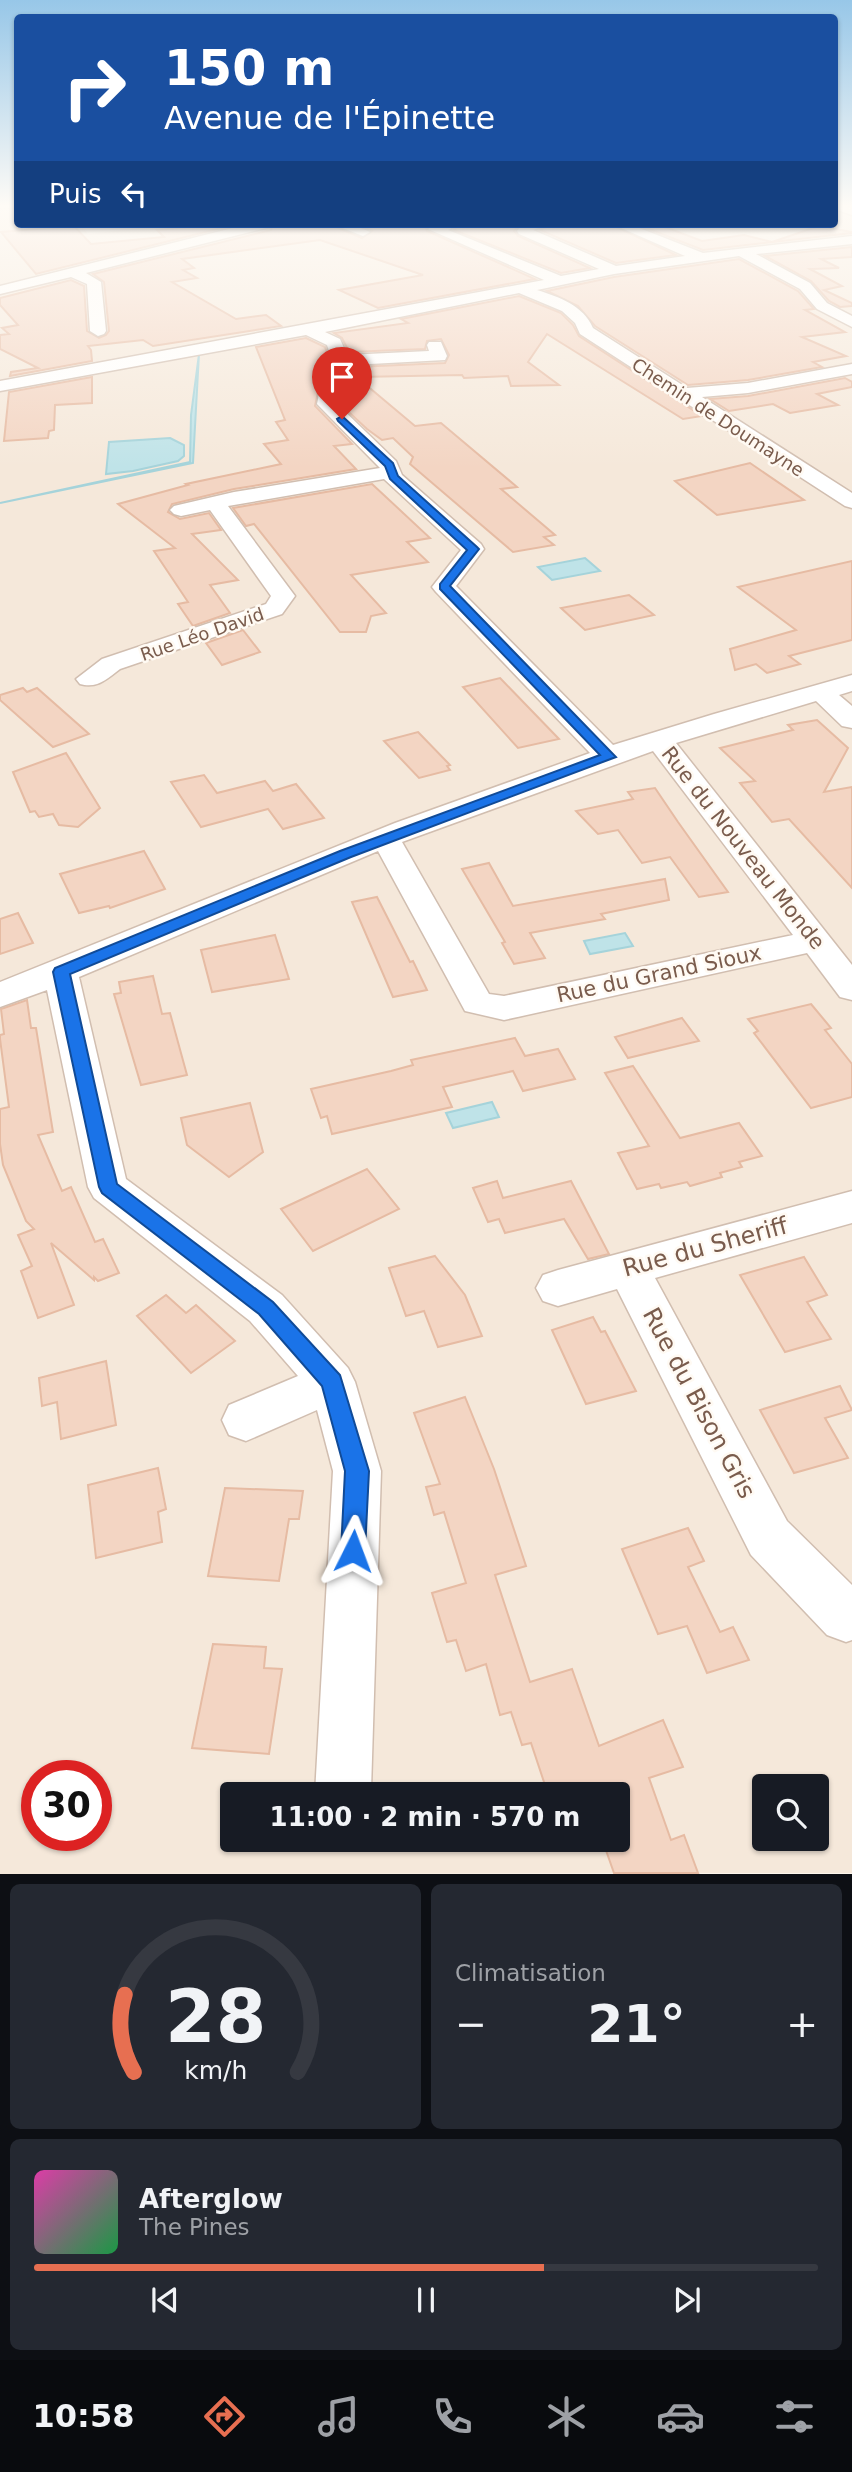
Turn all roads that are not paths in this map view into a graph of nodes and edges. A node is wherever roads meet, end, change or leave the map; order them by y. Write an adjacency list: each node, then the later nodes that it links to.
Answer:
1 (95, 293): 7 (street)
2 (491, 293): 6 (street)
3 (532, 293): 12 (street, Chemin de Doumayne)
4 (811, 293): 5 (street)
5 (852, 322)
6 (308, 330): 9 (street); 11 (street)
7 (98, 331)
8 (435, 345): 9 (street)
9 (342, 360): 13 (street)
10 (852, 369): 12 (street)
11 (0, 386)
12 (681, 394): 14 (street, Chemin de Doumayne)
13 (392, 472): 15 (street); 22 (street)
14 (852, 502)
15 (216, 504): 16 (street); 17 (street, Rue Léo David)
16 (181, 510)
17 (89, 679)
18 (852, 683): 19 (street)
19 (820, 691): 20 (street); 21 (street)
20 (852, 720)
21 (659, 740): 22 (street); 24 (street, Rue du Nouveau Monde)
22 (609, 757): 23 (street)
23 (383, 839): 24 (street, Rue du Grand Sioux); 25 (street)
24 (814, 941): 26 (street, Rue du Nouveau Monde)
25 (61, 972): 27 (street); 31 (street)
26 (852, 989)
27 (0, 995)
28 (852, 1207): 29 (street, Rue du Sheriff)
29 (628, 1268): 30 (street, Rue du Sheriff); 33 (street, Rue du Bison Gris)
30 (558, 1288)
31 (332, 1381): 32 (street); 34 (street)
32 (246, 1420)
33 (846, 1616)
34 (342, 1782)

